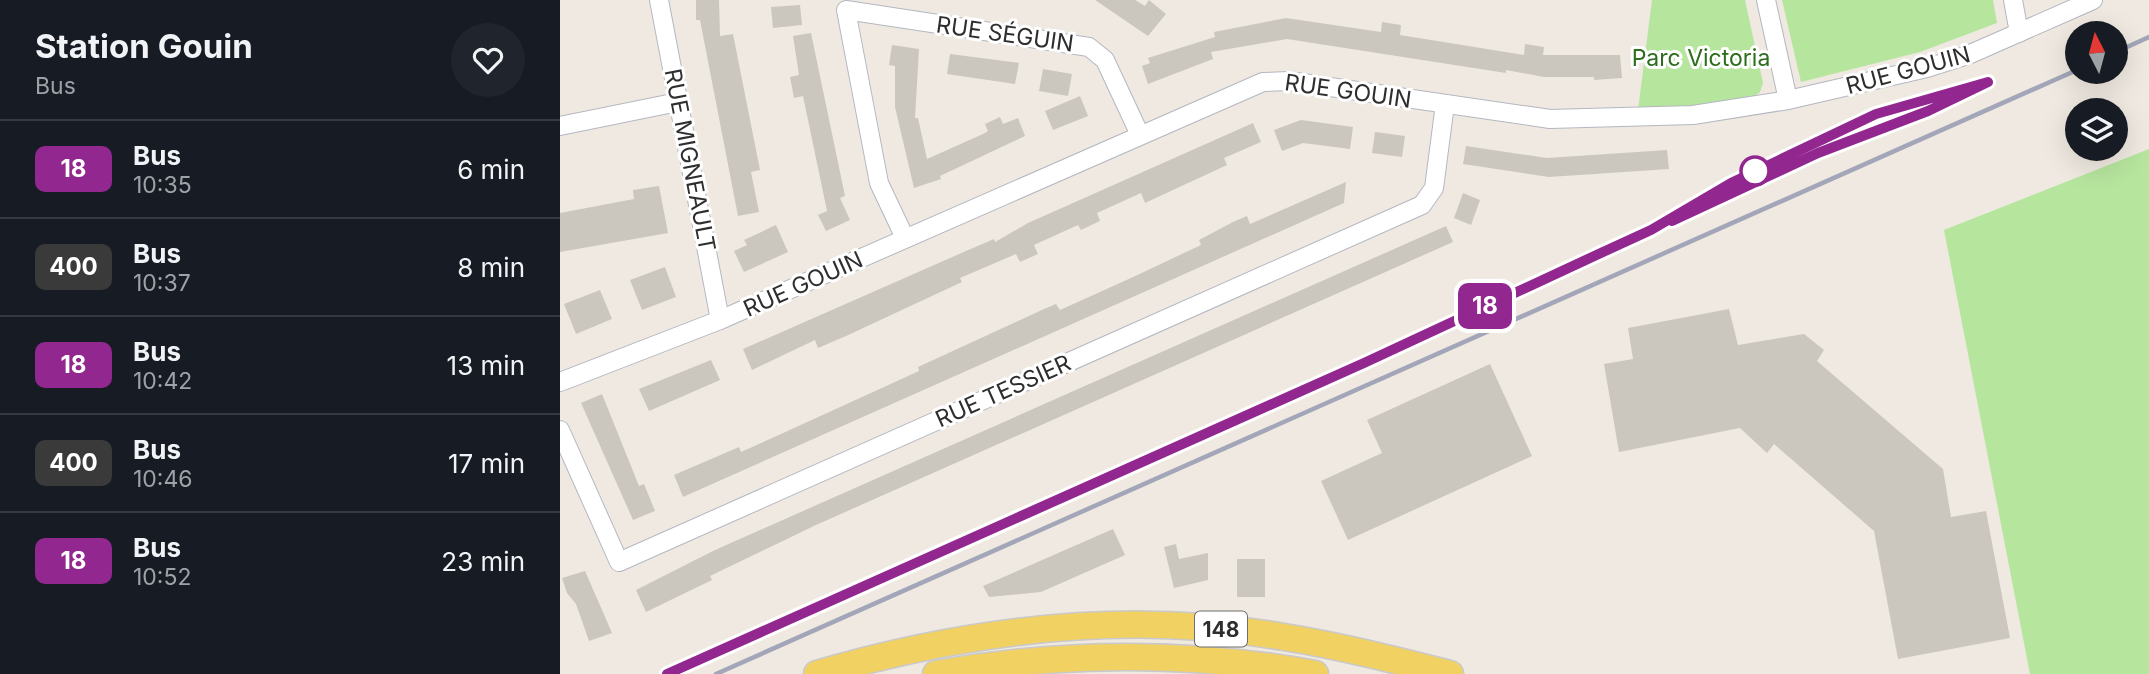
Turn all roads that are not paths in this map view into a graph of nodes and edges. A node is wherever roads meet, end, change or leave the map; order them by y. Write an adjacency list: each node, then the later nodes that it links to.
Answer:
1 (659, 0): 7 (street, RUE MIGNEAULT)
2 (1766, 0): 6 (street)
3 (2013, 0): 5 (street)
4 (2094, 0): 5 (street, RUE GOUIN)
5 (2019, 33): 6 (street, RUE GOUIN)
6 (1788, 100): 8 (street, RUE GOUIN)
7 (678, 102): 9 (street); 12 (street, RUE MIGNEAULT)
8 (1445, 104): 10 (street, RUE GOUIN); 14 (street, RUE TESSIER)
9 (560, 126)
10 (1140, 135): 11 (street, RUE GOUIN); 11 (street, RUE SÉGUIN)
11 (905, 238): 12 (street, RUE GOUIN)
12 (720, 320): 13 (street, RUE GOUIN)
13 (560, 382)
14 (560, 430)
15 (817, 674): 18 (main road, 148)
16 (936, 674): 17 (main road, 148)
17 (1315, 674)
18 (1450, 674)

